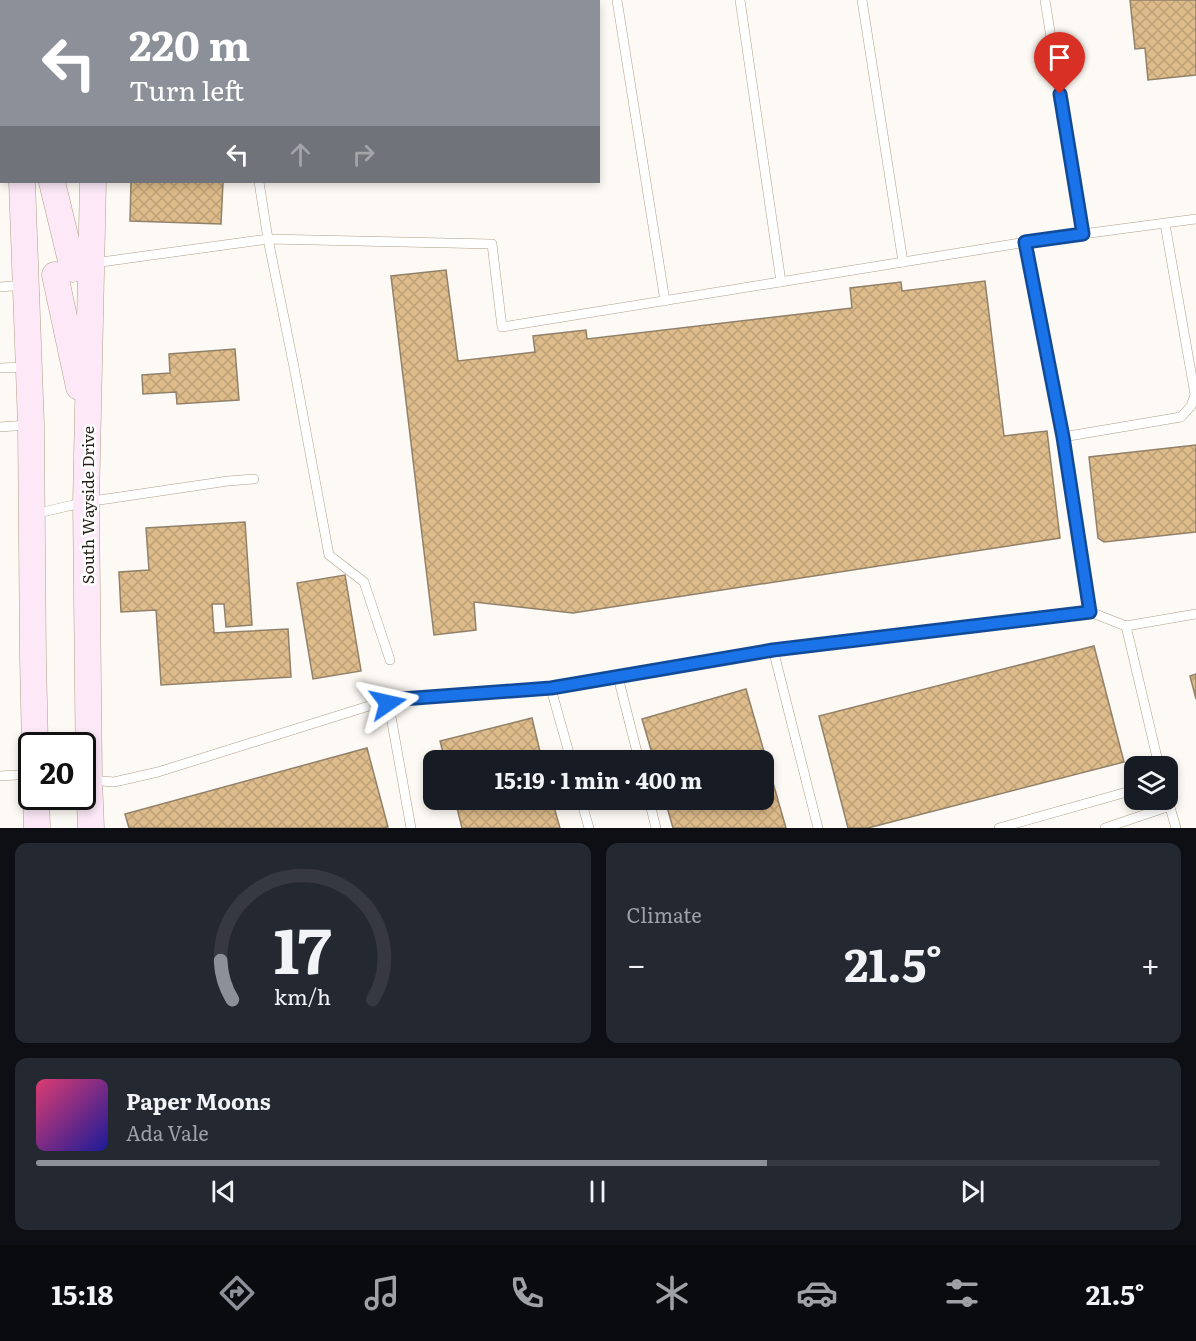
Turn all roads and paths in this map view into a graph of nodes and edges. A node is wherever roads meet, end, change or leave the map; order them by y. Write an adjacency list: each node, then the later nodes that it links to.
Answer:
1 (617, 0): 19 (lane)
2 (740, 0): 16 (lane)
3 (862, 0): 14 (lane)
4 (1045, 0): 11 (lane)
5 (22, 183): 17 (main road)
6 (52, 183): 15 (main road)
7 (93, 183): 15 (main road, South Wayside Drive)
8 (259, 183): 12 (lane)
9 (1196, 219): 10 (lane)
10 (1165, 224): 11 (lane); 25 (lane)
11 (1083, 234): 13 (lane)
12 (268, 239): 15 (lane); 19 (lane); 33 (lane)
13 (1025, 242): 14 (lane); 25 (lane)
14 (903, 262): 16 (lane)
15 (73, 269): 17 (main road); 23 (main road, South Wayside Drive); 23 (main road)
16 (781, 282): 19 (lane)
17 (26, 285): 18 (lane); 20 (main road)
18 (0, 287)
19 (665, 301)
20 (29, 367): 21 (lane); 22 (main road)
21 (0, 368)
22 (31, 425): 24 (lane); 28 (main road)
23 (88, 425): 27 (main road, South Wayside Drive)
24 (0, 427)
25 (1063, 437): 29 (lane)
26 (254, 478): 27 (lane)
27 (86, 502): 28 (lane); 38 (main road, South Wayside Drive)
28 (32, 514): 37 (main road)
29 (1090, 612): 31 (lane); 32 (lane)
30 (1196, 614): 31 (lane)
31 (1126, 626): 41 (lane)
32 (773, 650): 34 (lane); 57 (lane)
33 (390, 660)
34 (618, 677): 35 (lane); 40 (lane)
35 (551, 688): 36 (lane); 39 (lane)
36 (388, 700): 44 (lane); 54 (lane)
37 (35, 732)
38 (86, 732)
39 (568, 750)
40 (636, 750)
41 (1157, 756)
42 (18, 775): 43 (lane)
43 (0, 776)
44 (96, 781)
45 (1124, 793): 58 (lane)
46 (36, 810): 52 (main road)
47 (90, 810): 53 (main road, South Wayside Drive)
48 (584, 810): 55 (lane)
49 (652, 810): 56 (lane)
50 (1149, 810): 59 (lane)
51 (1170, 810): 60 (lane)
52 (37, 828)
53 (92, 828)
54 (411, 828)
55 (589, 828)
56 (656, 828)
57 (818, 828)
58 (999, 828)
59 (1105, 828)
60 (1176, 828)

